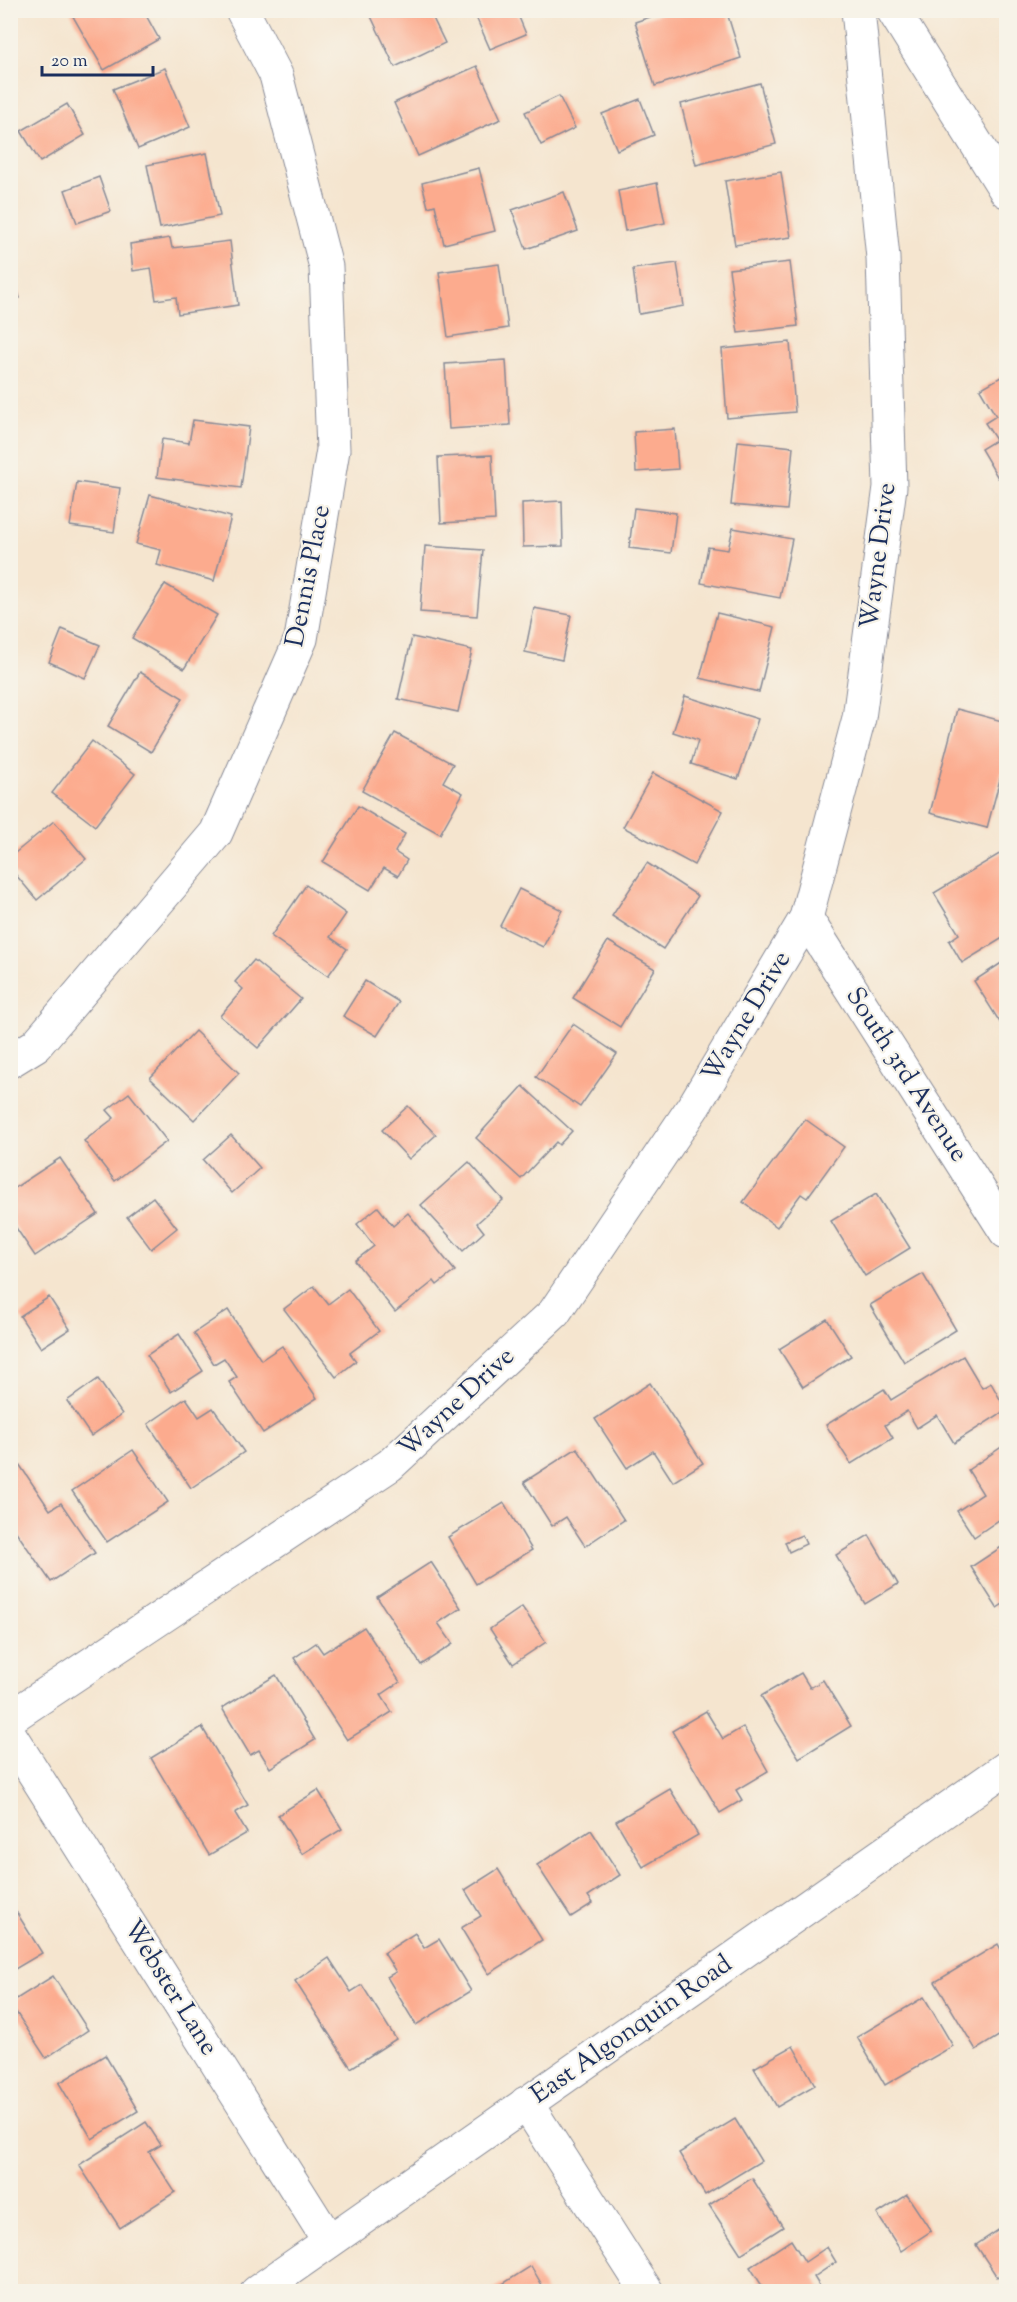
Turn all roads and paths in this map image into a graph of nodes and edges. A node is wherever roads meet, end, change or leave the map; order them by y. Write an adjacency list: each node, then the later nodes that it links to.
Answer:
1 (242, 10): 6 (street, Dennis Place)
2 (858, 10): 5 (street, Wayne Drive)
3 (893, 10): 4 (street)
4 (1006, 191)
5 (806, 918): 7 (street, South 3rd Avenue); 8 (street, Wayne Drive)
6 (10, 1061)
7 (1006, 1232)
8 (10, 1718)
9 (10, 1735): 12 (street, Webster Lane)
10 (1002, 1782): 11 (street, East Algonquin Road)
11 (526, 2103): 12 (street, East Algonquin Road); 14 (street)
12 (329, 2241): 13 (street, East Algonquin Road)
13 (257, 2292)
14 (647, 2292)

